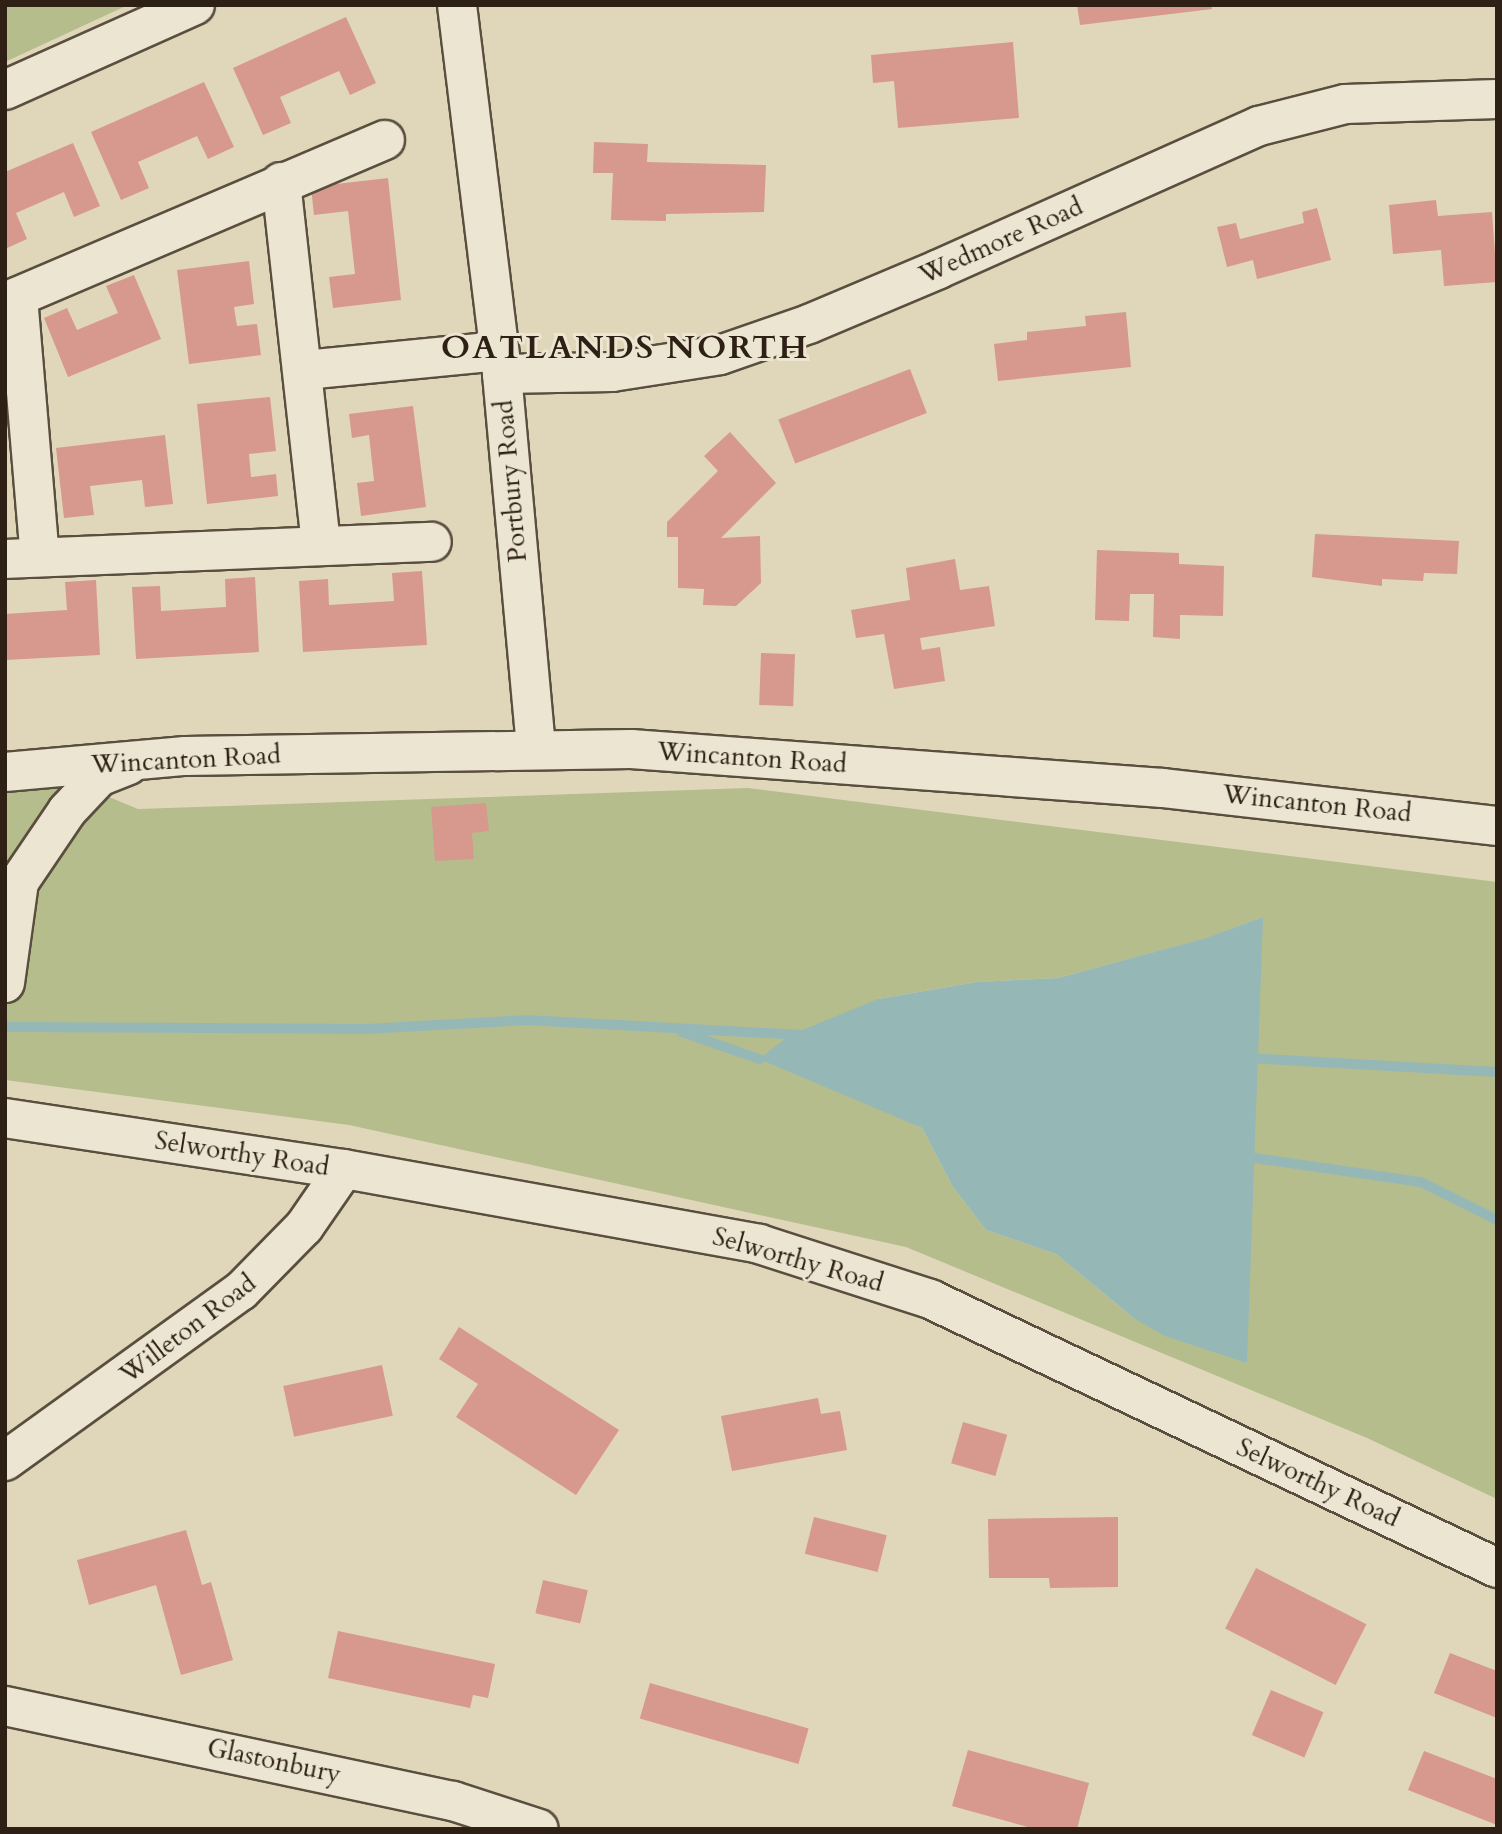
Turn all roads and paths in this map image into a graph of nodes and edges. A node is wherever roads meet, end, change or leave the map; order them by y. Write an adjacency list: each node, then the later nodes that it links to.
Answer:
1 (195, 5): 3 (street)
2 (457, 5): 8 (street, Portbury Road)
3 (5, 90)
4 (1497, 99): 8 (street, Wedmore Road)
5 (385, 140): 6 (street)
6 (281, 182): 7 (street); 9 (street)
7 (12, 300): 12 (street)
8 (500, 363): 9 (street, Wedmore Road); 13 (street, Portbury Road)
9 (305, 370): 11 (street)
10 (432, 542): 11 (street)
11 (321, 546): 12 (street)
12 (23, 558)
13 (536, 748): 14 (street, Wincanton Road); 16 (street, Wincanton Road)
14 (143, 760): 15 (street, Wincanton Road); 17 (street)
15 (5, 772)
16 (1497, 826)
17 (12, 867): 18 (street)
18 (5, 984)
19 (5, 1118): 20 (street, Selworthy Road)
20 (344, 1169): 21 (street, Willeton Road); 22 (street, Selworthy Road)
21 (5, 1461)
22 (1497, 1568)
23 (5, 1706): 24 (street, Glastonbury)
24 (539, 1829)

